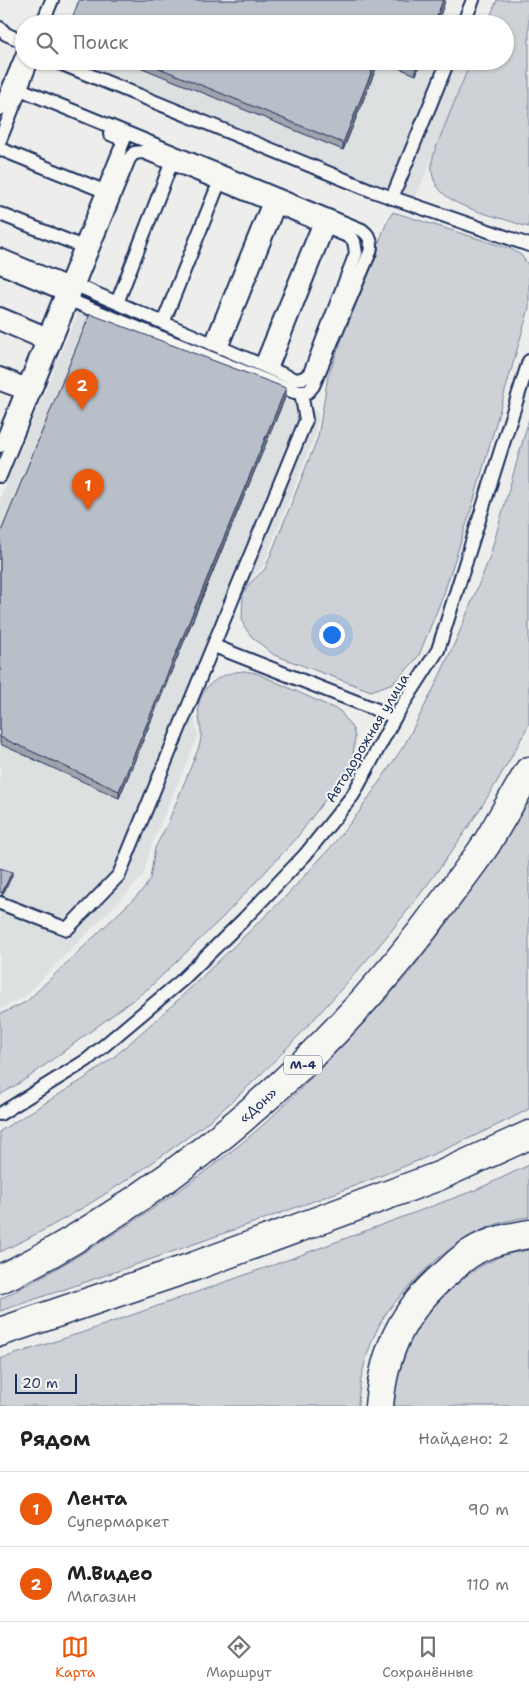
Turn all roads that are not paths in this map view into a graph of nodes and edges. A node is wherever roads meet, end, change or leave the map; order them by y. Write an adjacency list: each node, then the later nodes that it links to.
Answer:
1 (52, 0): 3 (lane)
2 (472, 0): 4 (lane)
3 (46, 15)
4 (466, 15)
5 (0, 28): 6 (lane)
6 (15, 38)
7 (16, 70): 12 (lane)
8 (28, 70): 11 (lane)
9 (77, 70): 18 (lane)
10 (444, 70): 18 (lane)
11 (19, 93): 13 (lane); 17 (lane); 38 (lane)
12 (0, 107)
13 (0, 140)
14 (0, 149): 17 (lane)
15 (171, 164): 16 (lane); 26 (lane); 27 (lane)
16 (222, 184): 19 (lane); 30 (lane)
17 (104, 191): 23 (lane)
18 (392, 198): 22 (lane)
19 (273, 205): 21 (lane); 32 (lane)
20 (0, 214): 23 (lane)
21 (323, 226): 34 (lane); 34 (lane)
22 (529, 245)
23 (81, 246): 26 (lane)
24 (0, 255): 26 (lane)
25 (0, 266): 26 (lane)
26 (69, 291): 27 (lane); 31 (lane); 38 (lane); 40 (lane)
27 (116, 303): 30 (lane)
28 (0, 314): 31 (lane)
29 (0, 324): 31 (lane)
30 (166, 324): 32 (lane)
31 (44, 338): 37 (lane)
32 (216, 346): 34 (lane)
33 (529, 361): 42 (lane, Автодорожная улица)
34 (266, 367)
35 (0, 374): 37 (lane)
36 (0, 384): 37 (lane)
37 (24, 388): 39 (lane)
38 (301, 393): 41 (lane)
39 (0, 444)
40 (0, 476)
41 (214, 646): 42 (lane); 44 (lane)
42 (395, 717): 45 (lane, Автодорожная улица)
43 (529, 771): 48 (highway, «Дон» / М-4)
44 (0, 902)
45 (0, 1114)
46 (529, 1135): 49 (highway)
47 (529, 1234): 50 (highway)
48 (0, 1279)
49 (0, 1332)
50 (379, 1406)

